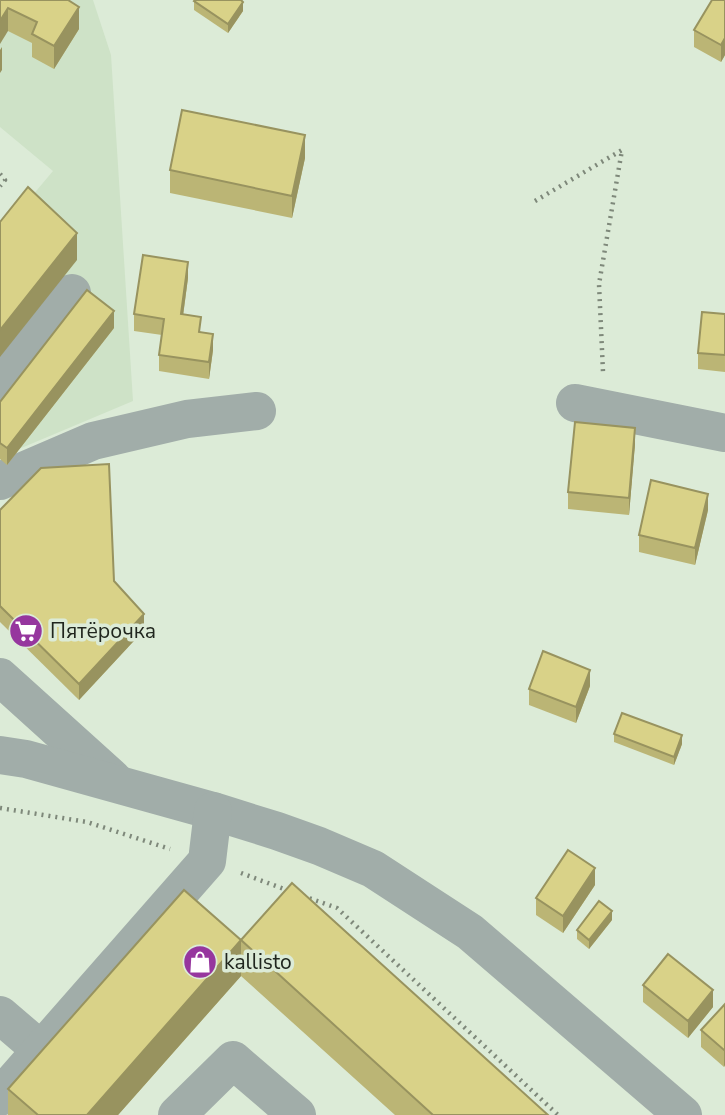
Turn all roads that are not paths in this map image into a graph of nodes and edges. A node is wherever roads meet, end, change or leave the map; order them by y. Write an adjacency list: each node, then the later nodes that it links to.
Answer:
1 (72, 293): 2 (street)
2 (0, 387)
3 (589, 406): 5 (street)
4 (257, 411): 6 (street)
5 (725, 433)
6 (0, 481)
7 (0, 677): 9 (street)
8 (0, 755): 9 (street)
9 (120, 785): 10 (street)
10 (213, 811): 12 (street); 16 (street)
11 (0, 1015): 12 (street)
12 (41, 1050): 13 (street)
13 (0, 1097)
14 (177, 1115): 15 (street)
15 (297, 1115)
16 (682, 1115)

